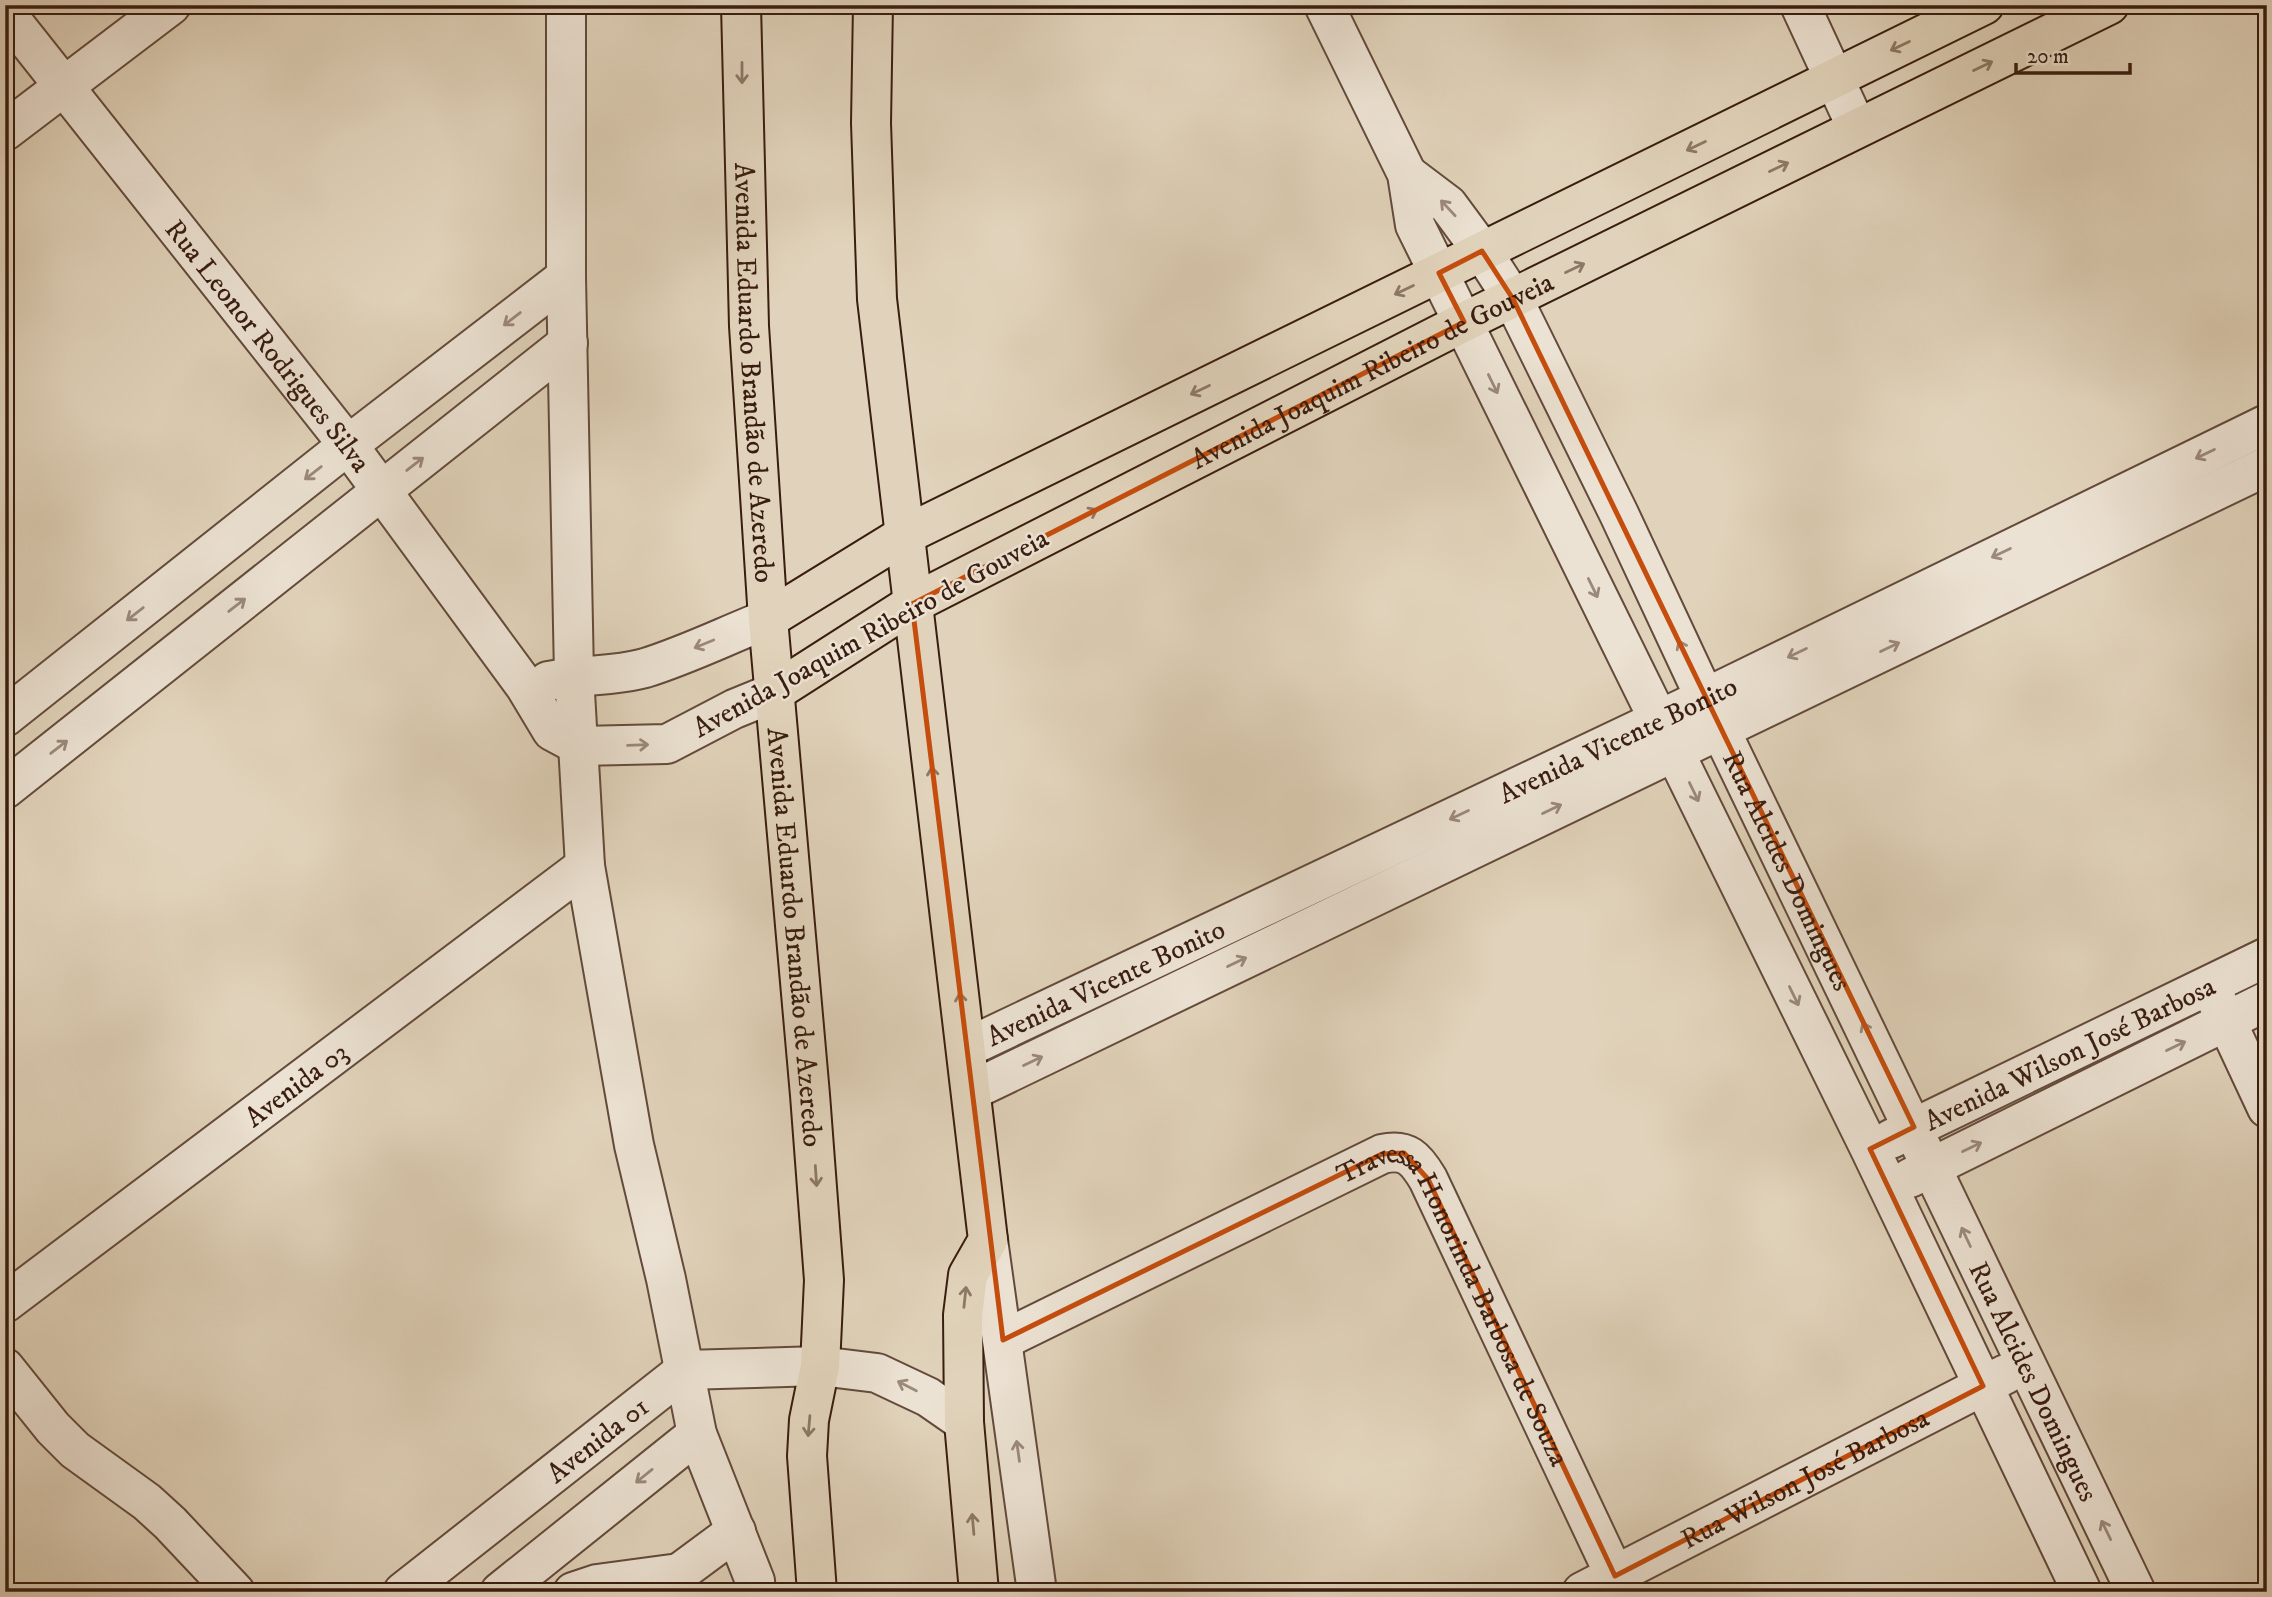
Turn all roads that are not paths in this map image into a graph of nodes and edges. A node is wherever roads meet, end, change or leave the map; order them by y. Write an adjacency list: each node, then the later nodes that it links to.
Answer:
1 (171, 5): 11 (street)
2 (566, 5): 17 (street)
3 (741, 5): 29 (main road, Avenida Eduardo Brandão de Azeredo, one-way to 29)
4 (873, 5): 26 (main road)
5 (1324, 5): 14 (street, Rua Alcides Domingues)
6 (1800, 5): 10 (street)
7 (1984, 5): 10 (main road, Avenida Joaquim Ribeiro de Gouveia, one-way to 10)
8 (2109, 5): 12 (main road, Avenida Joaquim Ribeiro de Gouveia, one-way to 8)
9 (5, 12): 11 (street, Rua Leonor Rodrigues Silva)
10 (1834, 78): 12 (street); 15 (main road, Avenida Joaquim Ribeiro de Gouveia, one-way to 15)
11 (62, 86): 13 (street); 22 (street, Rua Leonor Rodrigues Silva)
12 (1857, 128): 18 (main road, Avenida Joaquim Ribeiro de Gouveia, one-way to 12)
13 (5, 131)
14 (1407, 174): 15 (street, Rua Alcides Domingues, one-way to 14); 16 (street, Rua Alcides Domingues)
15 (1482, 251): 16 (main road, Avenida Joaquim Ribeiro de Gouveia); 18 (street, Rua Alcides Domingues)
16 (1439, 273): 19 (street, Rua Alcides Domingues); 26 (main road, Avenida Joaquim Ribeiro de Gouveia, one-way to 26)
17 (566, 277): 20 (street); 22 (street, one-way to 22)
18 (1513, 299): 19 (main road, Avenida Joaquim Ribeiro de Gouveia); 25 (street, Rua Alcides Domingues)
19 (1464, 322): 27 (street, Rua Alcides Domingues, one-way to 27); 28 (main road, Avenida Joaquim Ribeiro de Gouveia, one-way to 19)
20 (568, 343): 24 (street, one-way to 20); 30 (street)
21 (2267, 424): 33 (street, Avenida Vicente Bonito, one-way to 33)
22 (348, 445): 24 (street, Rua Leonor Rodrigues Silva); 34 (street, one-way to 34)
23 (2267, 466): 33 (street, Avenida Vicente Bonito, one-way to 23)
24 (381, 491): 31 (street, Rua Leonor Rodrigues Silva); 37 (street, one-way to 24)
25 (1619, 514): 27 (street); 33 (street, Rua Alcides Domingues, one-way to 25)
26 (903, 536): 28 (main road); 29 (main road, Avenida Joaquim Ribeiro de Gouveia)
27 (1568, 540): 35 (street, Rua Alcides Domingues, one-way to 35)
28 (912, 604): 32 (main road, Avenida Joaquim Ribeiro de Gouveia); 43 (main road, one-way to 28)
29 (768, 619): 30 (street, Avenida Joaquim Ribeiro de Gouveia, one-way to 30); 32 (main road, Avenida Eduardo Brandão de Azeredo)
30 (574, 675): 31 (street, Avenida Joaquim Ribeiro de Gouveia); 36 (street)
31 (525, 686): 36 (street)
32 (773, 693): 36 (street, Avenida Joaquim Ribeiro de Gouveia, one-way to 32); 54 (main road, Avenida Eduardo Brandão de Azeredo, one-way to 54)
33 (1713, 713): 35 (street, Avenida Vicente Bonito); 46 (street, Rua Alcides Domingues, one-way to 33)
34 (5, 717)
35 (1666, 735): 43 (street, Avenida Vicente Bonito, one-way to 43); 44 (street, Avenida Vicente Bonito, one-way to 35); 47 (street, Rua Alcides Domingues, one-way to 47)
36 (580, 746): 38 (street)
37 (5, 789)
38 (585, 866): 51 (street, Avenida 03); 56 (street)
39 (2267, 957): 40 (street, Avenida Wilson José Barbosa)
40 (2209, 984): 42 (street); 46 (street, Avenida Wilson José Barbosa)
41 (2267, 1001): 42 (street, Avenida Wilson José Barbosa)
42 (2226, 1021): 45 (street); 48 (street, Avenida Wilson José Barbosa, one-way to 42)
43 (966, 1048): 44 (main road)
44 (971, 1091): 50 (main road)
45 (2267, 1108)
46 (1914, 1127): 47 (street, Avenida Wilson José Barbosa); 48 (street, Rua Alcides Domingues)
47 (1870, 1149): 49 (street, Rua Alcides Domingues)
48 (1933, 1167): 49 (street, Avenida Wilson José Barbosa); 53 (street, Rua Alcides Domingues, one-way to 48)
49 (1889, 1188): 57 (street, Rua Alcides Domingues)
50 (988, 1240): 52 (street); 58 (main road, one-way to 50)
51 (5, 1303)
52 (1003, 1340): 62 (street, Travessa Honorinda Barbosa de Souza); 70 (street, one-way to 52)
53 (2026, 1363): 57 (street, Rua Wilson José Barbosa); 72 (street, Rua Alcides Domingues, one-way to 53)
54 (820, 1366): 56 (street); 58 (street, one-way to 54); 68 (main road, Avenida Eduardo Brandão de Azeredo, one-way to 68)
55 (5, 1368): 64 (street)
56 (685, 1370): 59 (street); 65 (street, Avenida 01)
57 (1983, 1385): 62 (street, Rua Wilson José Barbosa); 71 (street, Rua Alcides Domingues)
58 (964, 1422): 69 (main road, one-way to 58)
59 (697, 1434): 60 (street); 66 (street, one-way to 66)
60 (736, 1531): 61 (street); 63 (street)
61 (666, 1582): 67 (street)
62 (1598, 1584)
63 (750, 1588)
64 (235, 1592)
65 (403, 1592)
66 (500, 1592)
67 (573, 1592)
68 (817, 1592)
69 (979, 1592)
70 (1037, 1592)
71 (2082, 1592)
72 (2136, 1592)

